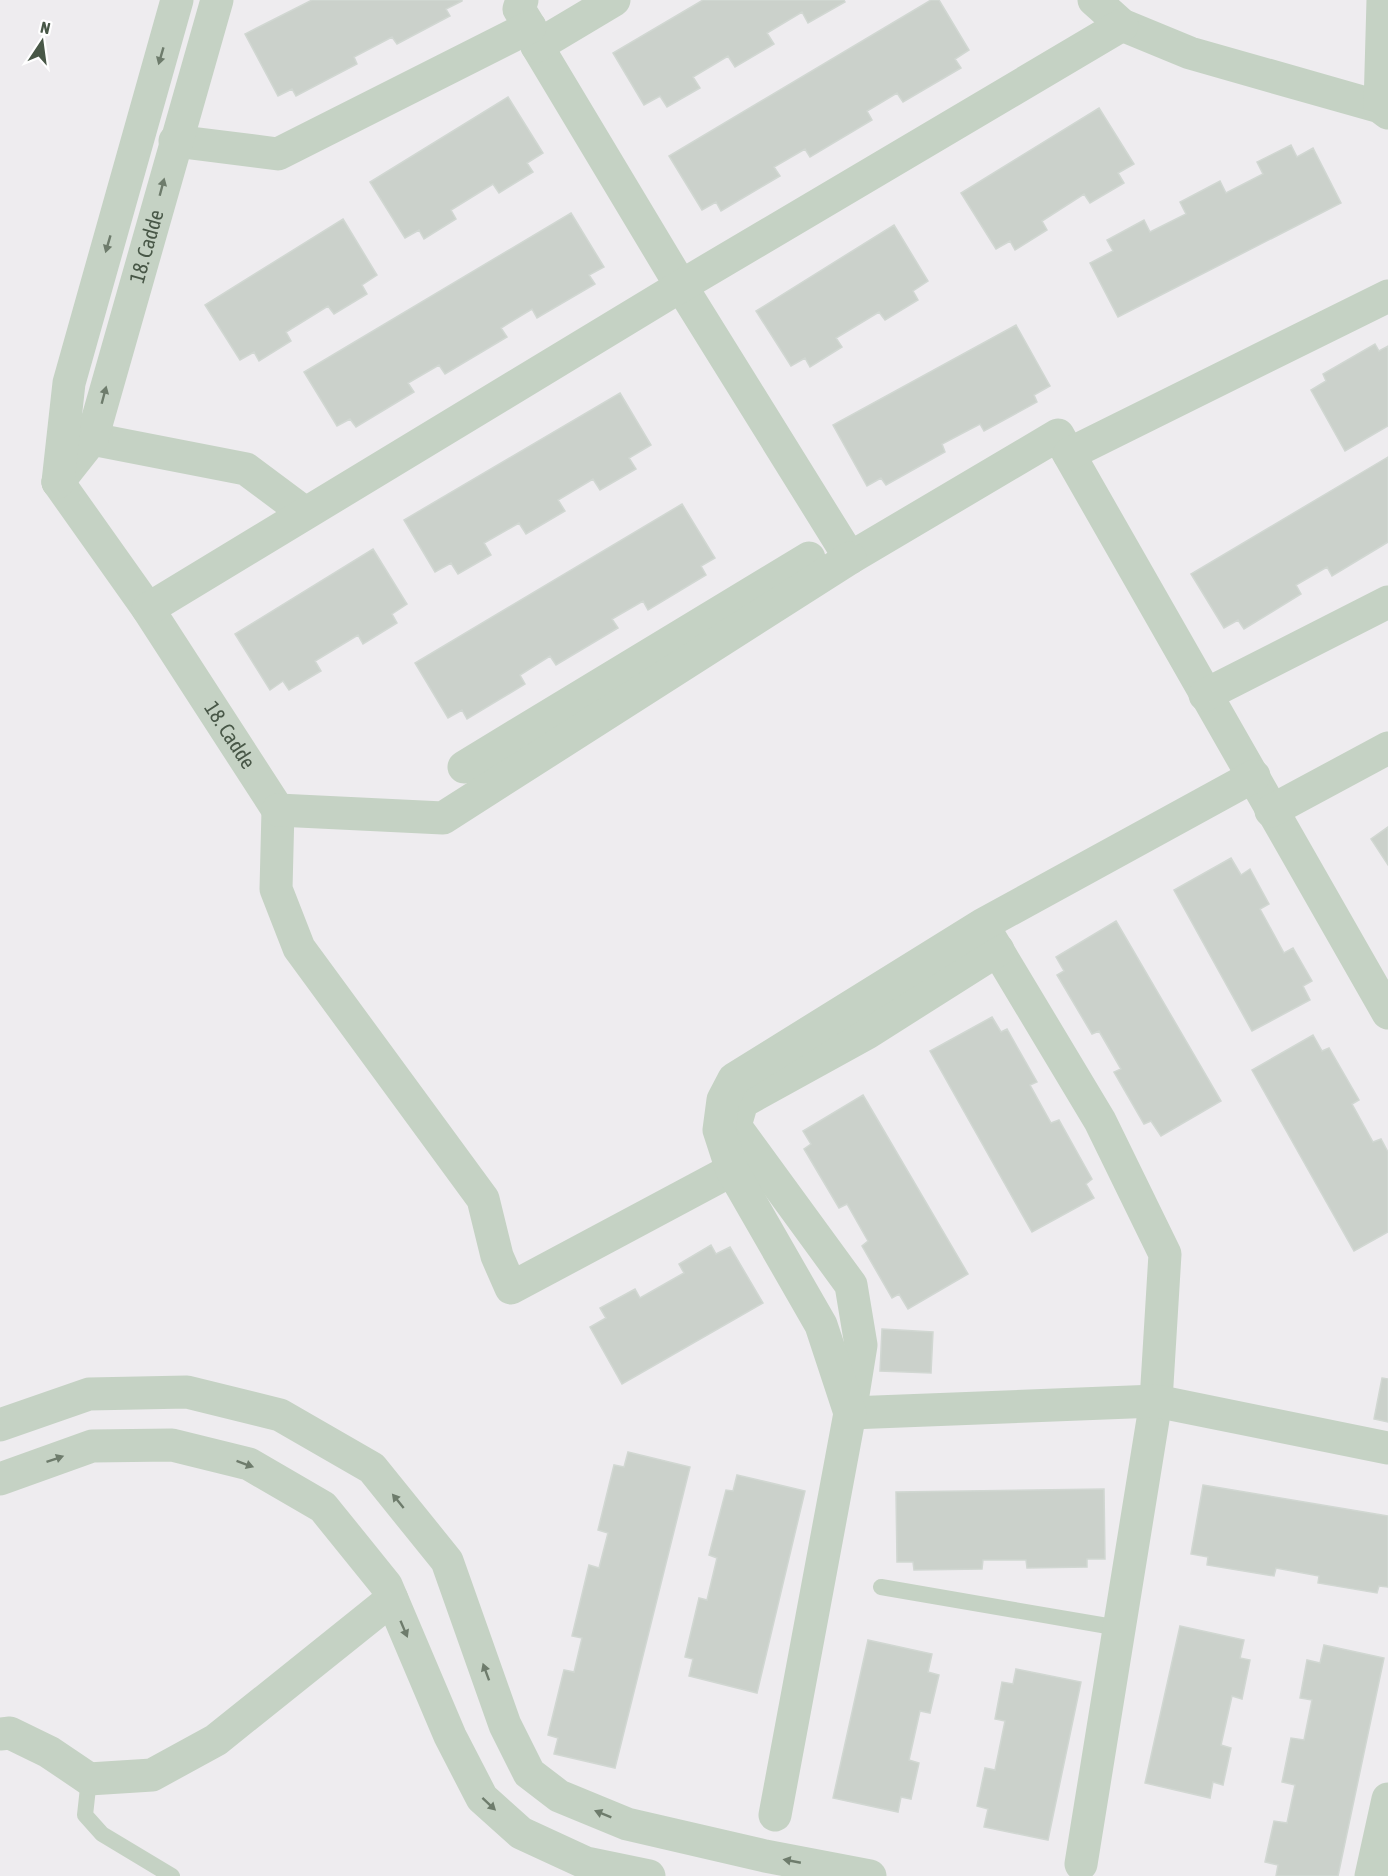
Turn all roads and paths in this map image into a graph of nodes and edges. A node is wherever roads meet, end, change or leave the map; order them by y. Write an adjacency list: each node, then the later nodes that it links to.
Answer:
1 (177, 0): 14 (street, 18. Cadde, one-way to 14)
2 (217, 0): 9 (street, 18. Cadde)
3 (614, 0): 6 (street)
4 (1094, 0): 7 (street)
5 (1383, 0): 8 (street)
6 (530, 24): 9 (street); 10 (street)
7 (1122, 25): 8 (street); 10 (street)
8 (1384, 110)
9 (175, 141): 12 (street, 18. Cadde, one-way to 9)
10 (681, 286): 15 (street); 16 (street)
11 (1388, 296): 13 (street)
12 (92, 439): 14 (street, 18. Cadde); 15 (street)
13 (1069, 454): 16 (street); 19 (street)
14 (58, 482): 18 (street, 18. Cadde)
15 (305, 513): 18 (street)
16 (844, 549): 21 (street); 23 (street)
17 (1388, 603): 19 (street)
18 (148, 609): 23 (street, 18. Cadde)
19 (1205, 695): 22 (street)
20 (1388, 748): 24 (street)
21 (464, 767)
22 (1254, 776): 24 (street); 25 (street)
23 (278, 810): 27 (street)
24 (1271, 811): 26 (street)
25 (990, 938): 27 (street); 28 (street); 29 (street)
26 (1388, 1013)
27 (732, 1170): 29 (street)
28 (1156, 1401): 29 (street); 31 (street); 35 (street)
29 (850, 1413): 39 (street)
30 (0, 1425): 43 (street, one-way to 30)
31 (1388, 1449)
32 (0, 1479): 34 (street, one-way to 34)
33 (881, 1587): 35 (lane)
34 (392, 1599): 37 (street); 42 (street, one-way to 42)
35 (1119, 1628): 40 (street)
36 (0, 1734): 37 (street)
37 (89, 1779): 41 (lane)
38 (1388, 1799): 44 (street)
39 (775, 1815)
40 (1081, 1864)
41 (172, 1876)
42 (649, 1876)
43 (870, 1876)
44 (1371, 1876)

